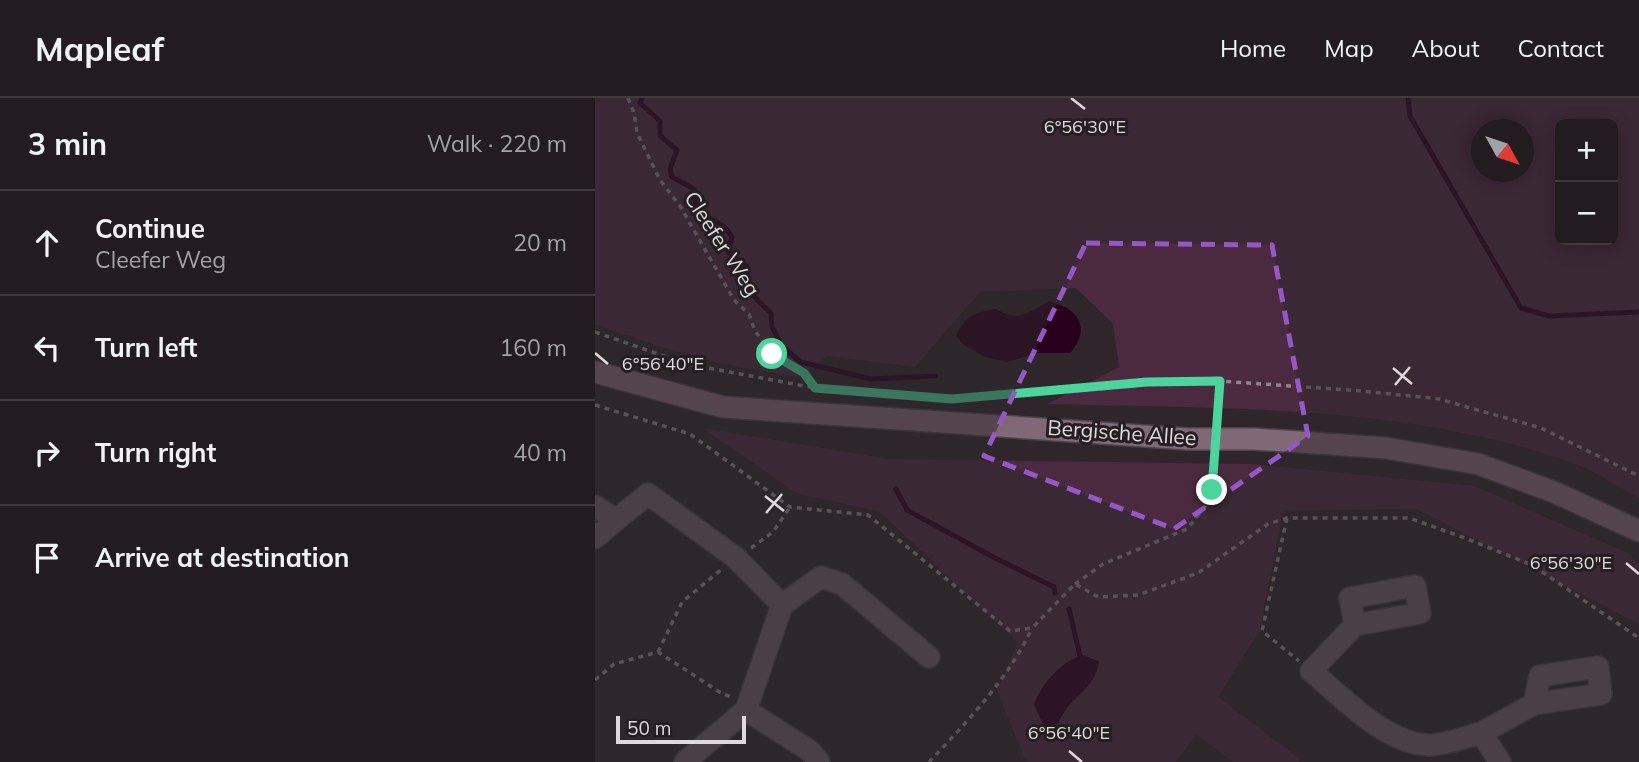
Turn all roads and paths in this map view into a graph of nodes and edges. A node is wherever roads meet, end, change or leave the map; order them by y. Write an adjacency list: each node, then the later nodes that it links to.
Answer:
1 (628, 98): 5 (path, Cleefer Weg)
2 (595, 332): 5 (path)
3 (595, 372): 14 (main road, Bergische Allee, bridge)
4 (1220, 381): 5 (path); 7 (path); 9 (path)
5 (815, 388)
6 (595, 405): 11 (path)
7 (1217, 422)
8 (1215, 449): 17 (path)
9 (1639, 476)
10 (595, 506): 13 (street)
11 (790, 507): 16 (path); 20 (path)
12 (1287, 518): 17 (path); 21 (path); 24 (path)
13 (616, 520): 15 (street); 16 (street)
14 (1639, 531)
15 (595, 538)
16 (737, 558): 18 (street); 22 (path)
17 (1075, 584): 20 (path)
18 (782, 605): 23 (street); 27 (street)
19 (1355, 625): 24 (street)
20 (1032, 628): 31 (path)
21 (1639, 638)
22 (658, 652): 25 (path); 27 (path)
23 (929, 657)
24 (1311, 671): 28 (street)
25 (595, 680)
26 (1534, 704): 28 (street)
27 (748, 707): 29 (street); 30 (street)
28 (1482, 733): 32 (street)
29 (685, 762)
30 (820, 762)
31 (929, 762)
32 (1500, 762)

